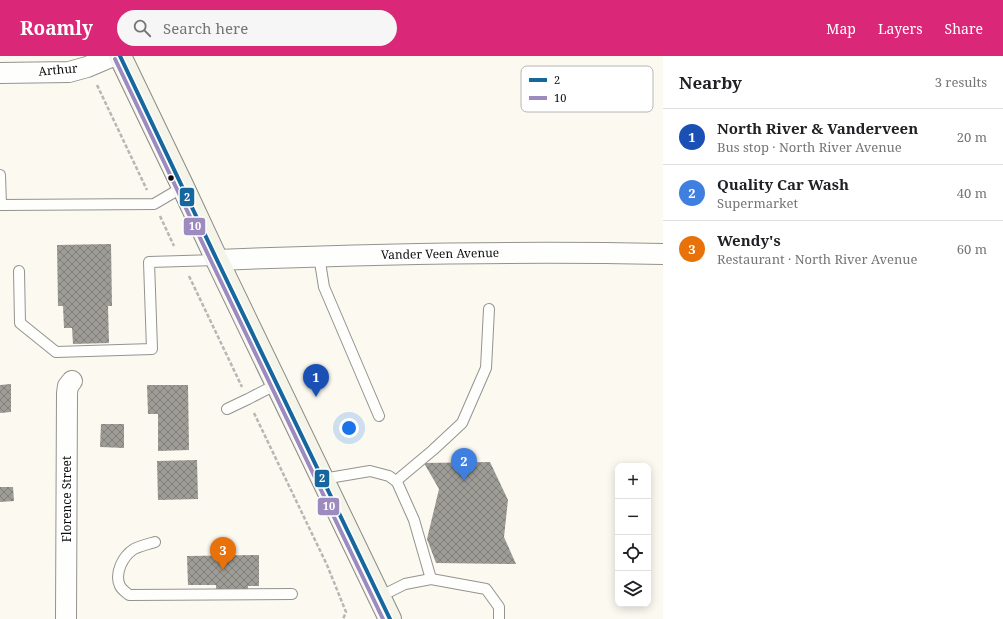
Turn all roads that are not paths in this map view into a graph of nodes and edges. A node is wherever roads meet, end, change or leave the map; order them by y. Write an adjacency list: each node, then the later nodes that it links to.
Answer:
1 (113, 56): 3 (street, Arthur)
2 (120, 56): 5 (main road)
3 (0, 72)
4 (0, 174): 5 (lane)
5 (183, 187): 8 (main road)
6 (663, 254): 7 (street, Vander Veen Avenue)
7 (319, 256): 8 (street, Vander Veen Avenue); 14 (lane)
8 (217, 260): 9 (lane); 12 (main road)
9 (19, 271)
10 (489, 309): 16 (lane)
11 (72, 380): 21 (street, Florence Street)
12 (277, 384): 13 (lane); 15 (main road)
13 (227, 409)
14 (379, 416)
15 (323, 479): 16 (lane); 20 (main road)
16 (396, 481): 18 (lane)
17 (155, 542): 19 (lane)
18 (431, 579): 20 (lane); 23 (lane)
19 (292, 594)
20 (379, 597): 22 (main road)
21 (66, 619)
22 (390, 619)
23 (499, 619)

